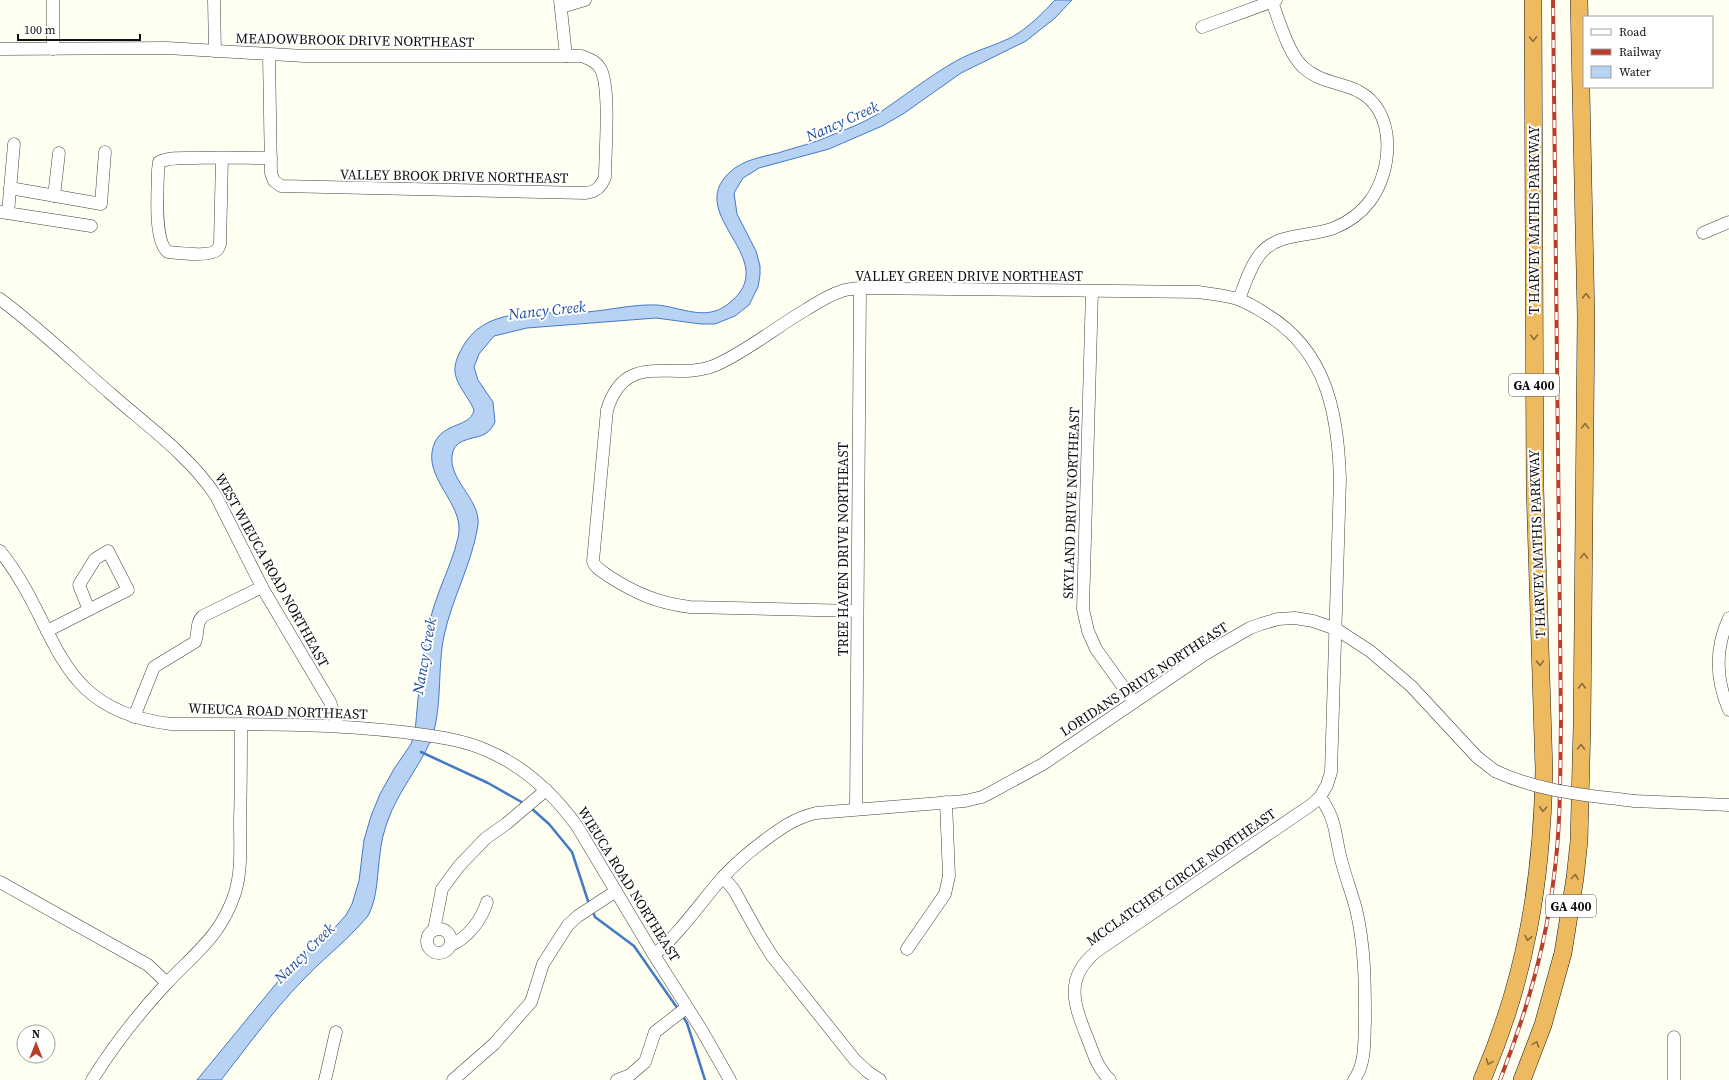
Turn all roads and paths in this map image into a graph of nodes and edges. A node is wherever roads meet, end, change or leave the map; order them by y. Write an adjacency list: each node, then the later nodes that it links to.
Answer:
1 (53, 0): 9 (street)
2 (214, 0): 11 (street)
3 (585, 0): 7 (street)
4 (1533, 0): 66 (highway, T HARVEY MATHIS PARKWAY / GA 400, one-way to 66)
5 (1579, 0): 67 (highway, GA 400, one-way to 5)
6 (1274, 1): 8 (street); 28 (street)
7 (560, 4): 13 (street)
8 (1202, 27)
9 (53, 48): 10 (street, MEADOWBROOK DRIVE NORTHEAST); 11 (street, MEADOWBROOK DRIVE NORTHEAST)
10 (0, 49)
11 (215, 51): 12 (street, MEADOWBROOK DRIVE NORTHEAST)
12 (269, 55): 13 (street, MEADOWBROOK DRIVE NORTHEAST); 18 (street, VALLEY BROOK DRIVE NORTHEAST)
13 (566, 56): 18 (street, VALLEY BROOK DRIVE NORTHEAST)
14 (14, 144): 19 (street)
15 (105, 152): 20 (street)
16 (59, 153): 20 (street)
17 (222, 158): 17 (street); 18 (street)
18 (270, 158)
19 (10, 188): 20 (street); 21 (street)
20 (54, 196)
21 (4, 212): 23 (street)
22 (1729, 222): 24 (street)
23 (91, 226)
24 (1702, 233)
25 (860, 288): 26 (street, VALLEY GREEN DRIVE NORTHEAST); 32 (street, TREE HAVEN DRIVE NORTHEAST); 32 (street, VALLEY GREEN DRIVE NORTHEAST)
26 (1092, 291): 28 (street, VALLEY GREEN DRIVE NORTHEAST); 36 (street, SKYLAND DRIVE NORTHEAST)
27 (0, 299): 30 (street, WEST WIEUCA ROAD NORTHEAST)
28 (1239, 299): 34 (street, VALLEY GREEN DRIVE NORTHEAST)
29 (0, 551): 35 (street, WIEUCA ROAD NORTHEAST)
30 (262, 587): 38 (street); 40 (street, WEST WIEUCA ROAD NORTHEAST)
31 (89, 610): 31 (street); 35 (street)
32 (857, 611): 45 (street, TREE HAVEN DRIVE NORTHEAST)
33 (1729, 618): 37 (street)
34 (1336, 629): 36 (street, LORIDANS DRIVE NORTHEAST); 42 (street, MCCLATCHEY CIRCLE NORTHEAST); 44 (street, LORIDANS DRIVE NORTHEAST, bridge)
35 (47, 631): 38 (street, WIEUCA ROAD NORTHEAST)
36 (1134, 702): 43 (street, LORIDANS DRIVE NORTHEAST)
37 (1729, 710)
38 (134, 717): 39 (street, WIEUCA ROAD NORTHEAST)
39 (241, 724): 40 (street, WIEUCA ROAD NORTHEAST); 54 (street)
40 (338, 726): 41 (street, WIEUCA ROAD NORTHEAST)
41 (542, 793): 48 (street, WIEUCA ROAD NORTHEAST); 50 (street)
42 (1320, 797): 64 (street, MCCLATCHEY CIRCLE NORTHEAST); 65 (street)
43 (946, 802): 45 (street, LORIDANS DRIVE NORTHEAST); 52 (street)
44 (1729, 805)
45 (856, 809): 46 (street, LORIDANS DRIVE NORTHEAST)
46 (723, 877): 53 (street, LORIDANS DRIVE NORTHEAST); 63 (street)
47 (0, 882): 54 (street)
48 (612, 895): 53 (street, WIEUCA ROAD NORTHEAST); 60 (street)
49 (488, 902): 51 (street)
50 (434, 930): 51 (street); 51 (street)
51 (451, 945)
52 (907, 949)
53 (654, 955): 55 (street, WIEUCA ROAD NORTHEAST)
54 (167, 983): 58 (street)
55 (682, 1011): 61 (street); 62 (street, WIEUCA ROAD NORTHEAST)
56 (336, 1032): 59 (street)
57 (1674, 1037): 68 (street)
58 (92, 1080)
59 (325, 1080)
60 (453, 1080)
61 (617, 1080)
62 (730, 1080)
63 (880, 1080)
64 (1110, 1080)
65 (1354, 1080)
66 (1482, 1080)
67 (1522, 1080)
68 (1674, 1080)

